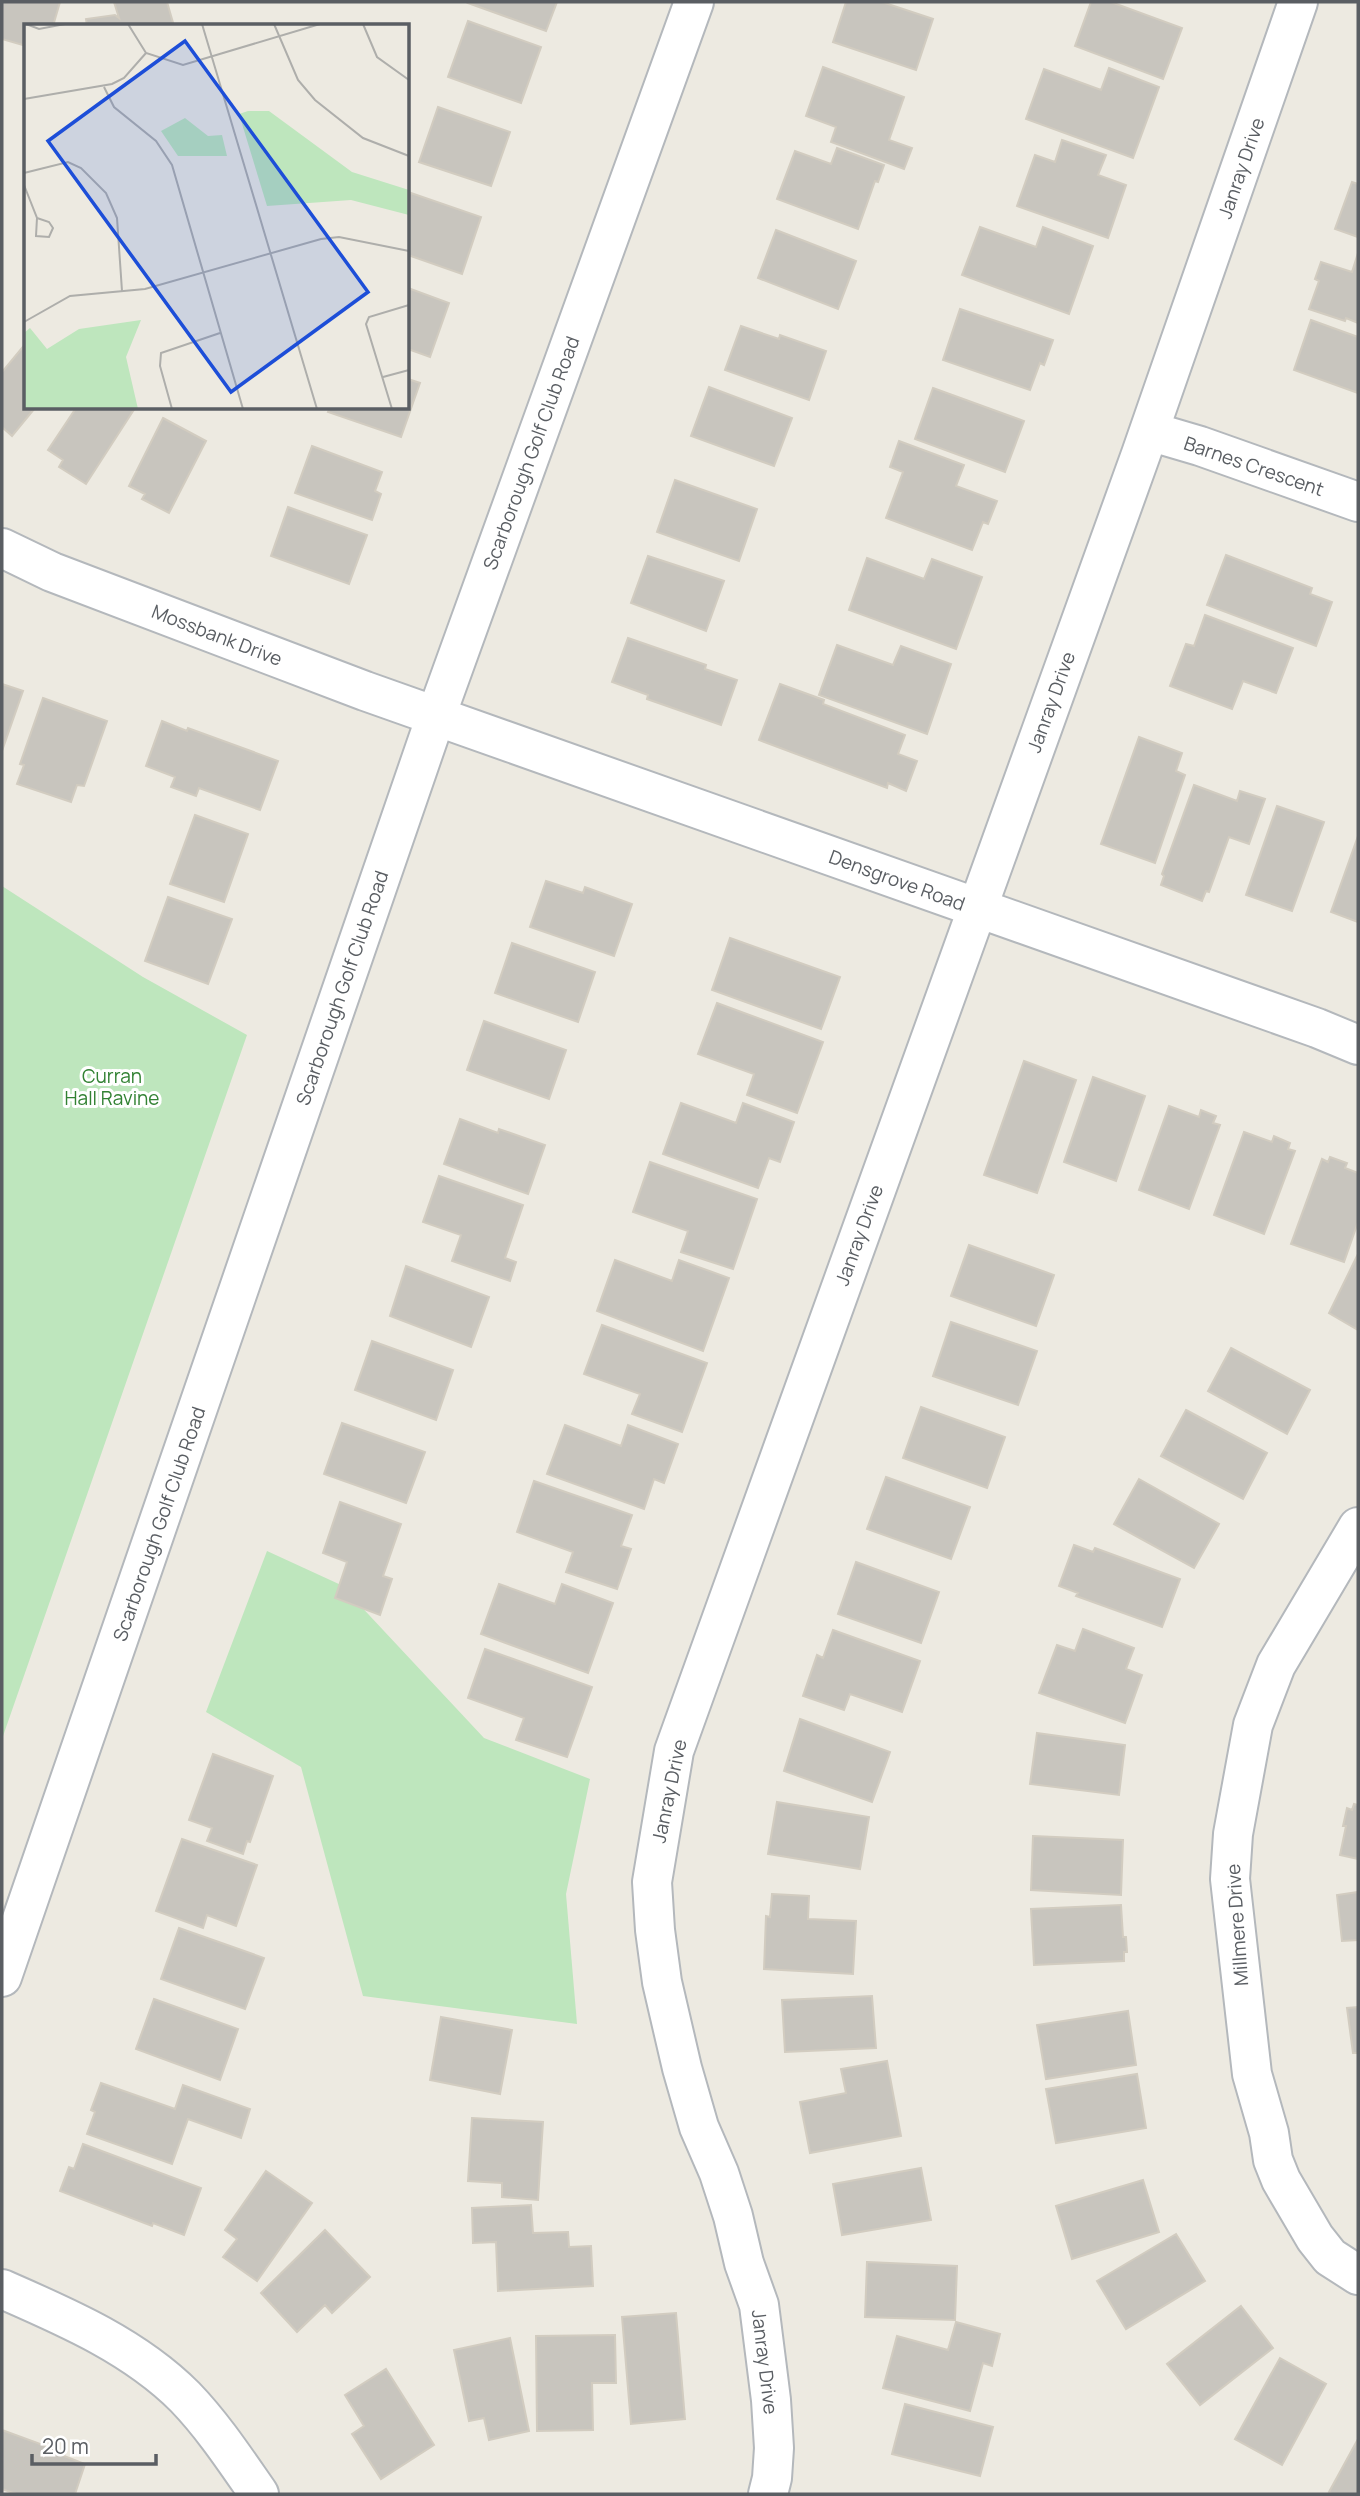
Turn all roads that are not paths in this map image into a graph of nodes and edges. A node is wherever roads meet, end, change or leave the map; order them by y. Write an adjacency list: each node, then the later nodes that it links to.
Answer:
1 (694, 2): 6 (street, Scarborough Golf Club Road)
2 (1298, 2): 3 (street, Janray Drive)
3 (1149, 431): 4 (street, Barnes Crescent); 7 (street, Janray Drive)
4 (1358, 502)
5 (2, 548): 6 (street, Mossbank Drive)
6 (436, 716): 7 (street, Densgrove Road); 10 (street, Scarborough Golf Club Road)
7 (976, 909): 8 (street, Densgrove Road); 14 (street, Janray Drive)
8 (1358, 1045)
9 (1358, 1527): 11 (street, Millmere Drive)
10 (2, 1977)
11 (1358, 2274)
12 (2, 2289): 13 (street)
13 (259, 2494)
14 (768, 2494)

